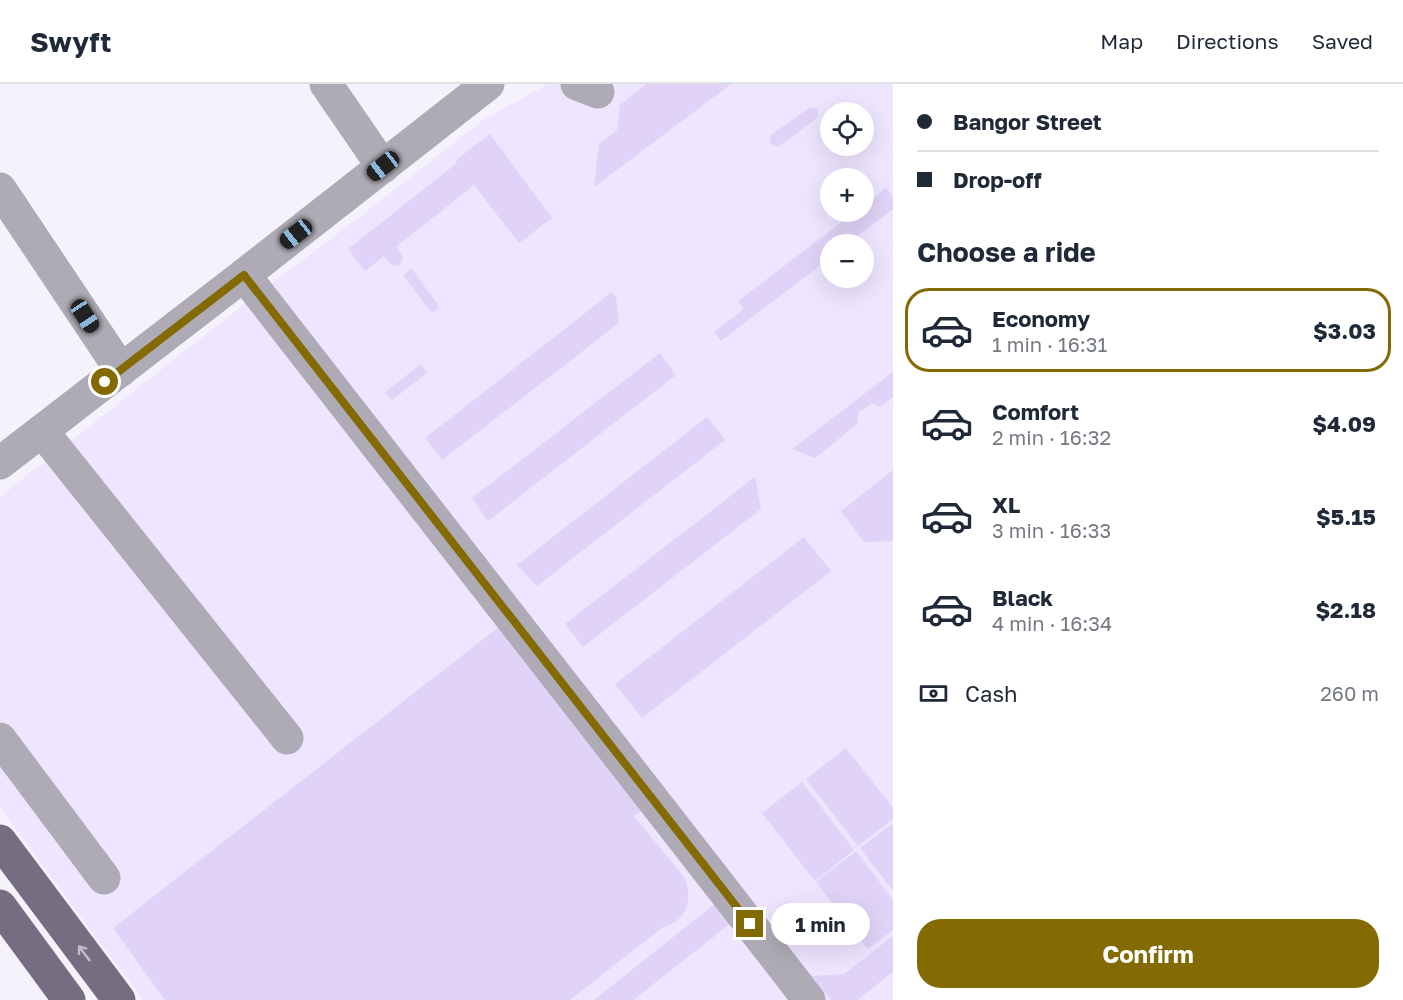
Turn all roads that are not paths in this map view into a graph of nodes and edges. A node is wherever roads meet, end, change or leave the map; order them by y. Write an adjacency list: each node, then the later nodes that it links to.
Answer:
1 (326, 84): 3 (street)
2 (488, 84): 3 (street)
3 (383, 166): 5 (street)
4 (0, 189): 6 (street)
5 (244, 275): 6 (street); 16 (street)
6 (121, 370): 7 (street)
7 (42, 430): 8 (street); 9 (street)
8 (0, 463)
9 (287, 738)
10 (0, 739): 12 (street)
11 (0, 841): 15 (main road, one-way to 11)
12 (104, 878)
13 (0, 906): 14 (main road)
14 (69, 1000)
15 (119, 1000)
16 (809, 1000)

